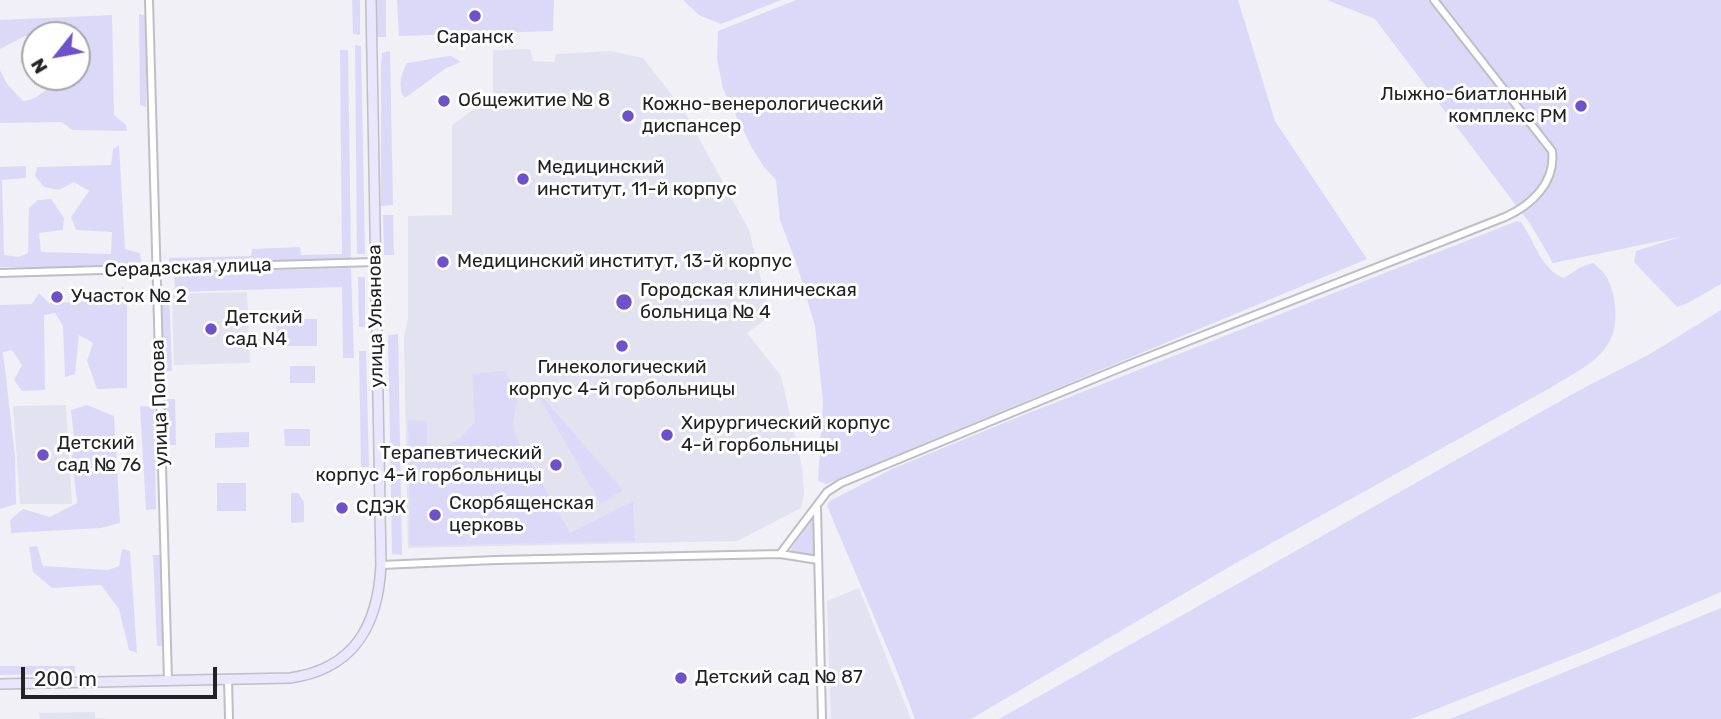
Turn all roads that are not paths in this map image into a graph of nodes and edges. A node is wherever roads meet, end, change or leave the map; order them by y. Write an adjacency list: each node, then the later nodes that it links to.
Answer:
1 (149, 0): 5 (street, улица Попова)
2 (371, 0): 4 (main road, улица Ульянова)
3 (1434, 0): 7 (street)
4 (375, 262): 5 (street, Серадзская улица); 10 (main road, улица Ульянова)
5 (155, 268): 6 (street, Серадзская улица); 12 (street, улица Попова)
6 (0, 272)
7 (817, 506): 8 (street); 9 (street)
8 (780, 554): 9 (street); 10 (street)
9 (818, 560): 15 (street)
10 (381, 565): 11 (main road, улица Ульянова)
11 (228, 679): 12 (main road); 14 (street)
12 (168, 680): 13 (main road)
13 (0, 684)
14 (229, 719)
15 (822, 719)

